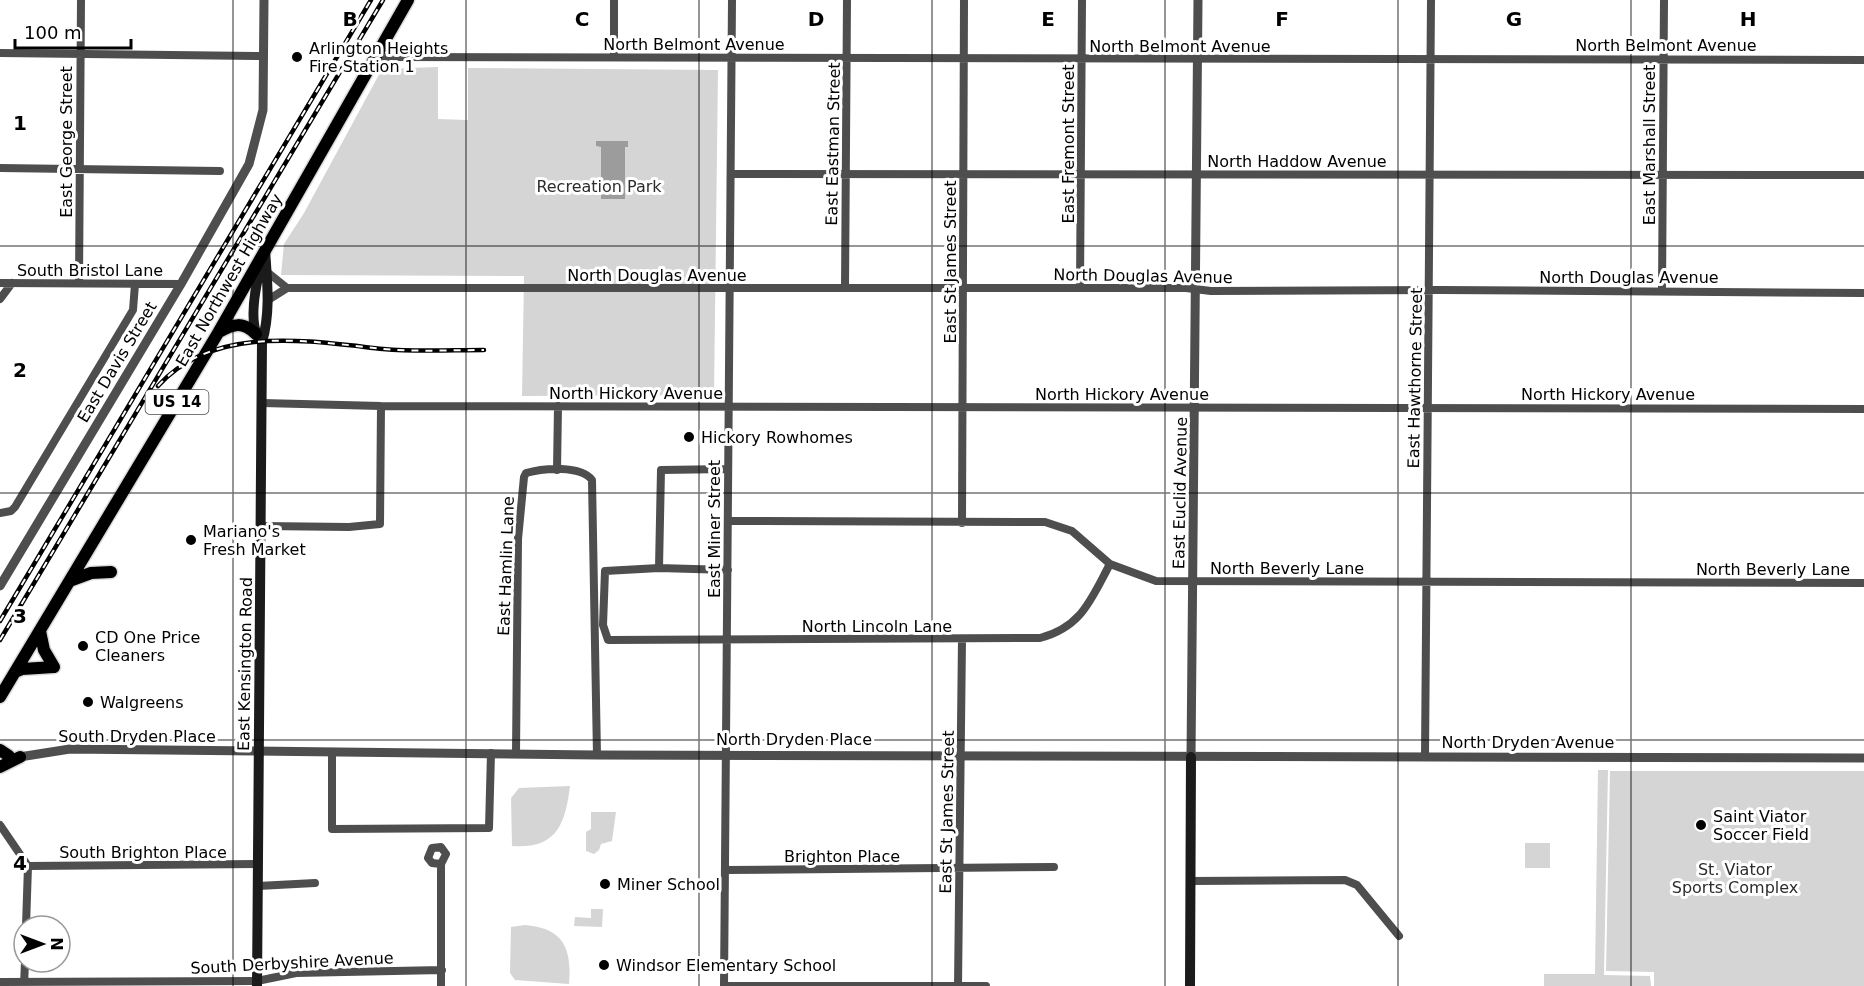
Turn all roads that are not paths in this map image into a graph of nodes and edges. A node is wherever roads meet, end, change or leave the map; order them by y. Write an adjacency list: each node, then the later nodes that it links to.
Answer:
1 (81, 0): 13 (street, East George Street)
2 (264, 0): 14 (street, East Davis Street)
3 (408, 0): 15 (main road, East Northwest Highway / US 14)
4 (614, 0): 16 (street)
5 (732, 0): 18 (street, East Miner Street)
6 (848, 0): 19 (street, East Eastman Street)
7 (964, 0): 20 (street, East St James Street)
8 (1082, 0): 22 (street, East Fremont Street)
9 (1198, 0): 23 (street, East Euclid Avenue)
10 (1431, 0): 17 (street, East Hawthorne Street)
11 (1664, 0): 21 (street, East Marshall Street)
12 (0, 53): 13 (street)
13 (80, 55): 14 (street); 26 (street, East George Street)
14 (263, 56): 42 (street, East Davis Street)
15 (376, 57): 16 (street, North Belmont Avenue); 36 (main road, East Northwest Highway / US 14)
16 (614, 57): 18 (street, North Belmont Avenue)
17 (1430, 57): 21 (street, North Belmont Avenue); 23 (street, North Belmont Avenue); 31 (street, East Hawthorne Street)
18 (732, 58): 19 (street, North Belmont Avenue); 29 (street, East Miner Street)
19 (847, 58): 20 (street, North Belmont Avenue); 28 (street, East Eastman Street)
20 (964, 58): 22 (street, North Belmont Avenue); 30 (street, East St James Street)
21 (1663, 58): 24 (street, North Belmont Avenue); 34 (street, East Marshall Street)
22 (1081, 60): 23 (street, North Belmont Avenue); 32 (street, East Fremont Street)
23 (1198, 60): 33 (street, East Euclid Avenue)
24 (1864, 60)
25 (0, 168): 26 (street)
26 (80, 169): 27 (street); 40 (street, East George Street)
27 (220, 171)
28 (846, 173): 29 (street, North Haddow Avenue); 30 (street, North Haddow Avenue); 44 (street, East Eastman Street)
29 (731, 174): 47 (street, East Miner Street)
30 (963, 174): 32 (street, North Haddow Avenue); 45 (street, East St James Street)
31 (1430, 174): 33 (street, North Haddow Avenue); 34 (street, North Haddow Avenue); 49 (street, East Hawthorne Street)
32 (1081, 175): 33 (street, North Haddow Avenue); 46 (street, East Fremont Street)
33 (1197, 175): 48 (street, East Euclid Avenue)
34 (1663, 175): 35 (street, North Haddow Avenue); 50 (street, East Marshall Street)
35 (1864, 175)
36 (265, 249): 37 (main road, East Kensington Road); 54 (main road, East Northwest Highway / US 14); 55 (main road, East Kensington Road)
37 (266, 271): 43 (street); 53 (main road, East Kensington Road)
38 (0, 283): 39 (street, South Bristol Lane)
39 (12, 283): 40 (street, South Bristol Lane); 52 (street)
40 (79, 283): 41 (street, South Bristol Lane)
41 (135, 284): 42 (street, South Bristol Lane); 66 (street, East Davis Street)
42 (181, 284): 78 (street, East Davis Street)
43 (286, 288): 47 (street, North Douglas Avenue); 53 (street)
44 (845, 288): 45 (street, North Douglas Avenue); 47 (street, North Douglas Avenue)
45 (963, 288): 46 (street, North Douglas Avenue); 62 (street, East St James Street)
46 (1080, 288): 48 (street, North Douglas Avenue)
47 (730, 289): 59 (street, East Miner Street)
48 (1197, 289): 49 (street, North Douglas Avenue); 61 (street, East Euclid Avenue)
49 (1429, 290): 50 (street, North Douglas Avenue); 60 (street, East Hawthorne Street)
50 (1662, 291): 51 (street, North Douglas Avenue)
51 (1864, 293)
52 (0, 299)
53 (267, 300): 55 (main road, East Kensington Road)
54 (218, 333): 55 (main road); 74 (main road, East Northwest Highway / US 14)
55 (259, 338): 56 (main road, East Kensington Road)
56 (262, 403): 57 (street, North Hickory Avenue); 69 (main road, East Kensington Road)
57 (381, 406): 58 (street, North Hickory Avenue); 69 (street)
58 (558, 406): 59 (street, North Hickory Avenue); 65 (street)
59 (729, 406): 62 (street, North Hickory Avenue); 64 (street, East Miner Street)
60 (1428, 406): 61 (street, North Hickory Avenue); 63 (street, North Hickory Avenue); 76 (street, East Hawthorne Street)
61 (1196, 407): 62 (street, North Hickory Avenue); 75 (street, East Euclid Avenue)
62 (963, 408): 68 (street, East St James Street)
63 (1864, 409)
64 (728, 469): 67 (street, East Miner Street); 71 (street)
65 (557, 470): 88 (street, East Hamlin Lane); 89 (street, East Hamlin Lane)
66 (0, 513)
67 (728, 522): 68 (street, North Beverly Lane); 72 (street, East Miner Street)
68 (962, 523): 70 (street, North Beverly Lane)
69 (262, 526): 84 (main road, East Kensington Road)
70 (1110, 564): 75 (street, North Beverly Lane); 80 (street, North Lincoln Lane)
71 (659, 568): 72 (street); 81 (street, North Lincoln Lane)
72 (728, 570): 81 (street, East Miner Street)
73 (111, 572): 74 (main road)
74 (72, 580): 79 (main road, East Northwest Highway / US 14)
75 (1194, 580): 76 (street, North Beverly Lane); 93 (street, East Euclid Avenue)
76 (1426, 582): 77 (street, North Beverly Lane); 94 (street, East Hawthorne Street)
77 (1864, 583)
78 (0, 586)
79 (40, 631): 82 (main road, East Northwest Highway / US 14); 82 (main road)
80 (962, 639): 81 (street, North Lincoln Lane); 91 (street, East St James Street)
81 (727, 640): 90 (street, East Miner Street)
82 (15, 672): 83 (main road, East Northwest Highway / US 14)
83 (0, 697)
84 (259, 752): 85 (street, South Dryden Place); 92 (street, South Dryden Place); 98 (main road, East Kensington Road)
85 (332, 752): 86 (street, South Dryden Place); 87 (street)
86 (398, 752): 87 (street, North Dryden Place)
87 (491, 753): 88 (street, North Dryden Place)
88 (516, 753): 89 (street, North Dryden Place)
89 (597, 754): 90 (street, North Dryden Place)
90 (726, 754): 91 (street, North Dryden Place); 103 (street, East Miner Street)
91 (961, 754): 93 (street, North Dryden Place); 102 (street, East St James Street)
92 (6, 756): 96 (main road)
93 (1191, 757): 94 (street, North Dryden Avenue); 104 (main road, East Euclid Avenue)
94 (1425, 757): 95 (street, North Dryden Avenue)
95 (1864, 758)
96 (0, 767)
97 (0, 825): 100 (street)
98 (258, 864): 100 (street, South Brighton Place); 106 (main road, East Kensington Road)
99 (441, 864): 109 (street)
100 (28, 866): 107 (street)
101 (1054, 867): 102 (street, Brighton Place)
102 (960, 868): 103 (street, Brighton Place); 116 (street, East St James Street)
103 (725, 870): 115 (street, East Miner Street)
104 (1191, 880): 108 (street); 118 (main road, East Euclid Avenue)
105 (315, 883): 106 (street)
106 (258, 886): 112 (main road, East Kensington Road)
107 (26, 914)
108 (1399, 936)
109 (442, 969): 112 (street, South Derbyshire Avenue); 114 (street)
110 (0, 982): 111 (street, South Derbyshire Avenue)
111 (24, 983): 113 (street, South Derbyshire Avenue)
112 (257, 983): 113 (street, South Derbyshire Avenue)
113 (139, 984)
114 (441, 986)
115 (724, 986): 116 (street)
116 (958, 986): 117 (street)
117 (986, 986)
118 (1190, 986)

